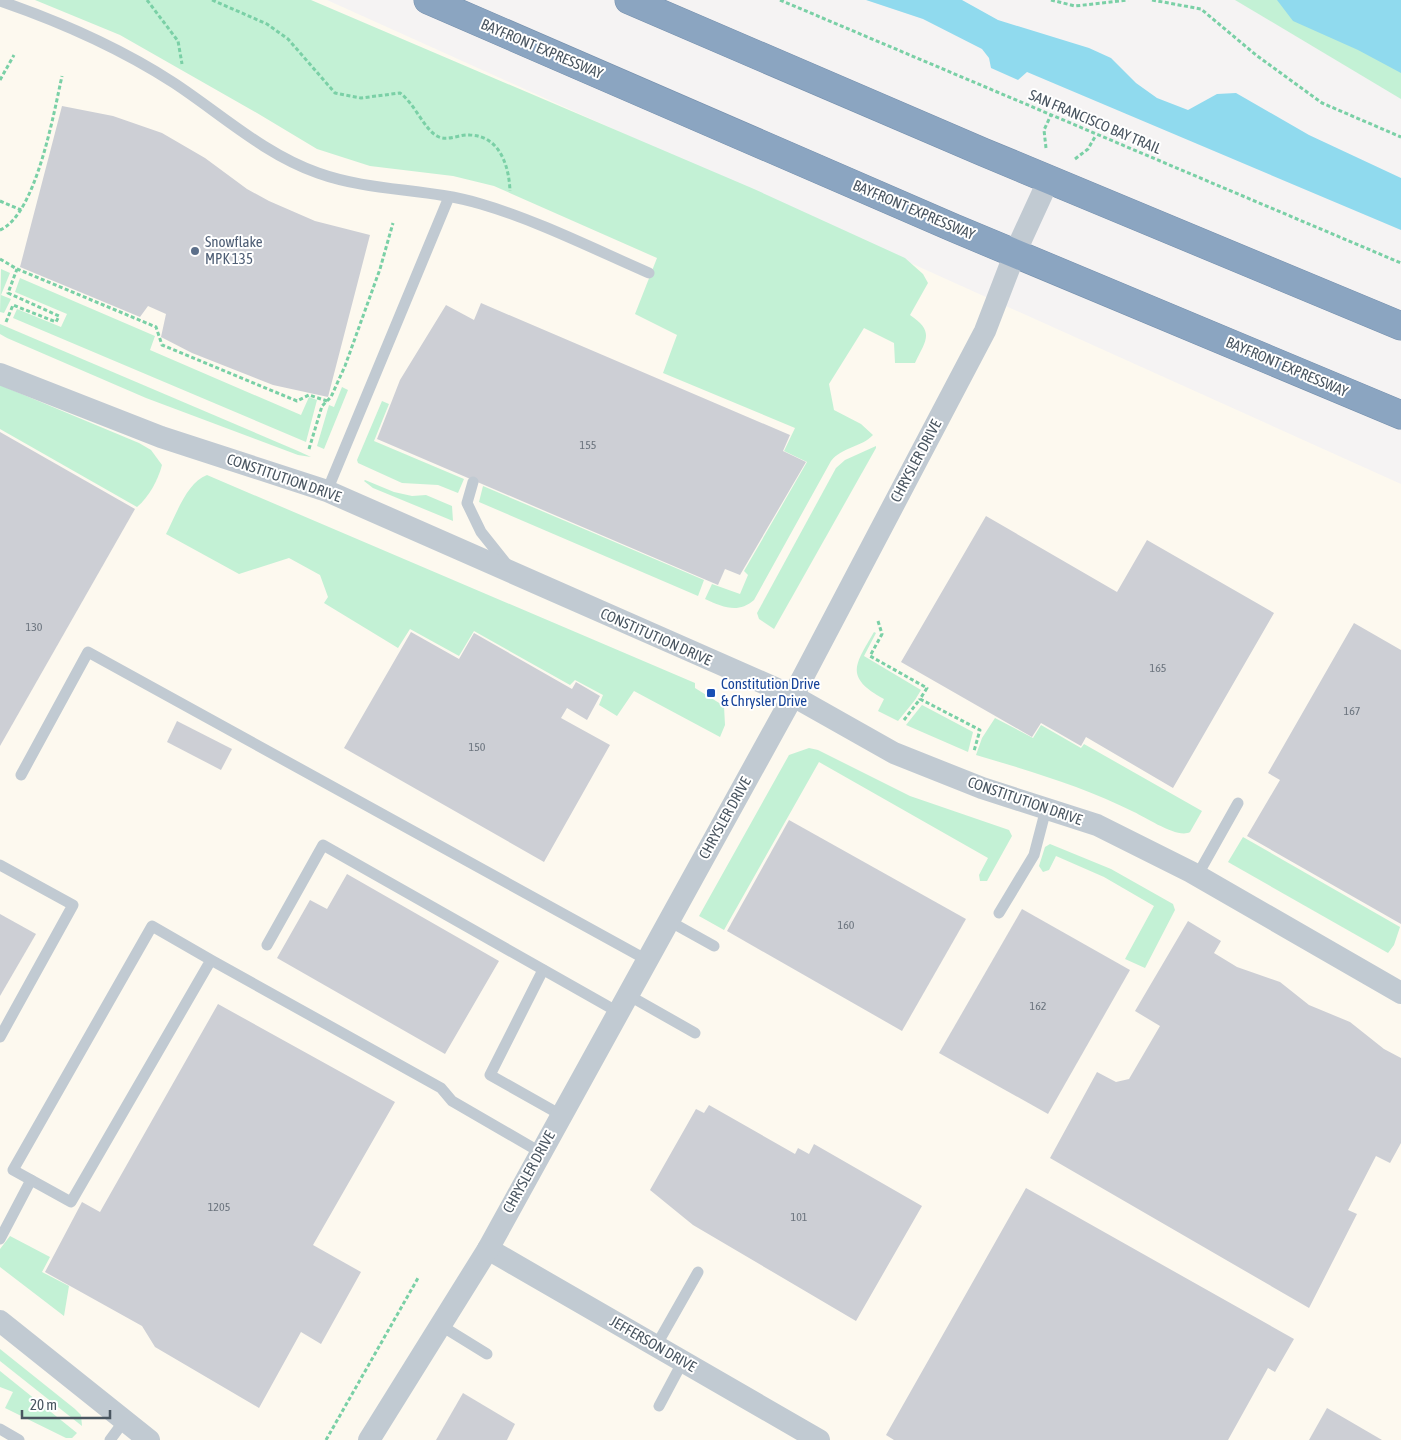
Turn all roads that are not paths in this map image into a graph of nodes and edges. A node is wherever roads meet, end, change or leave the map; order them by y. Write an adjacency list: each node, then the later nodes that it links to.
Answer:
1 (428, 0): 6 (highway, BAYFRONT EXPRESSWAY)
2 (629, 0): 4 (highway)
3 (0, 1): 5 (lane)
4 (1049, 179): 6 (street, CHRYSLER DRIVE); 8 (highway)
5 (449, 197): 7 (lane); 12 (lane)
6 (1015, 253): 10 (highway, BAYFRONT EXPRESSWAY); 14 (street, CHRYSLER DRIVE)
7 (649, 273)
8 (1401, 326)
9 (0, 374): 12 (street, CONSTITUTION DRIVE)
10 (1401, 415)
11 (472, 482): 13 (lane)
12 (327, 491): 13 (street, CONSTITUTION DRIVE)
13 (514, 574): 14 (street, CONSTITUTION DRIVE)
14 (793, 696): 17 (street, CONSTITUTION DRIVE); 21 (street, CHRYSLER DRIVE)
15 (21, 775): 25 (lane)
16 (1238, 803): 19 (lane)
17 (1046, 809): 19 (street, CONSTITUTION DRIVE); 20 (lane)
18 (0, 865): 30 (lane)
19 (1198, 876): 27 (street, CONSTITUTION DRIVE)
20 (999, 913)
21 (669, 921): 23 (lane); 25 (street, CHRYSLER DRIVE)
22 (267, 945): 26 (lane)
23 (714, 946)
24 (211, 960): 32 (lane); 33 (lane); 33 (lane)
25 (647, 960): 28 (street, CHRYSLER DRIVE)
26 (544, 970): 28 (lane); 31 (lane)
27 (1401, 993)
28 (623, 1004): 29 (lane); 31 (street, CHRYSLER DRIVE)
29 (695, 1033)
30 (0, 1037)
31 (561, 1116): 32 (street, CHRYSLER DRIVE)
32 (540, 1152): 35 (street, CHRYSLER DRIVE)
33 (31, 1180): 34 (lane)
34 (0, 1239)
35 (488, 1249): 38 (street, CHRYSLER DRIVE); 39 (street, JEFFERSON DRIVE)
36 (698, 1272): 39 (lane)
37 (0, 1321): 43 (street)
38 (440, 1325): 40 (lane); 49 (street, CHRYSLER DRIVE)
39 (656, 1346): 41 (street, JEFFERSON DRIVE)
40 (487, 1354)
41 (683, 1361): 42 (lane); 45 (street, JEFFERSON DRIVE)
42 (659, 1406)
43 (124, 1420): 47 (lane); 48 (street)
44 (0, 1429): 46 (lane)
45 (796, 1434): 50 (street, JEFFERSON DRIVE)
46 (19, 1440)
47 (110, 1440)
48 (149, 1440)
49 (369, 1440)
50 (819, 1440)

